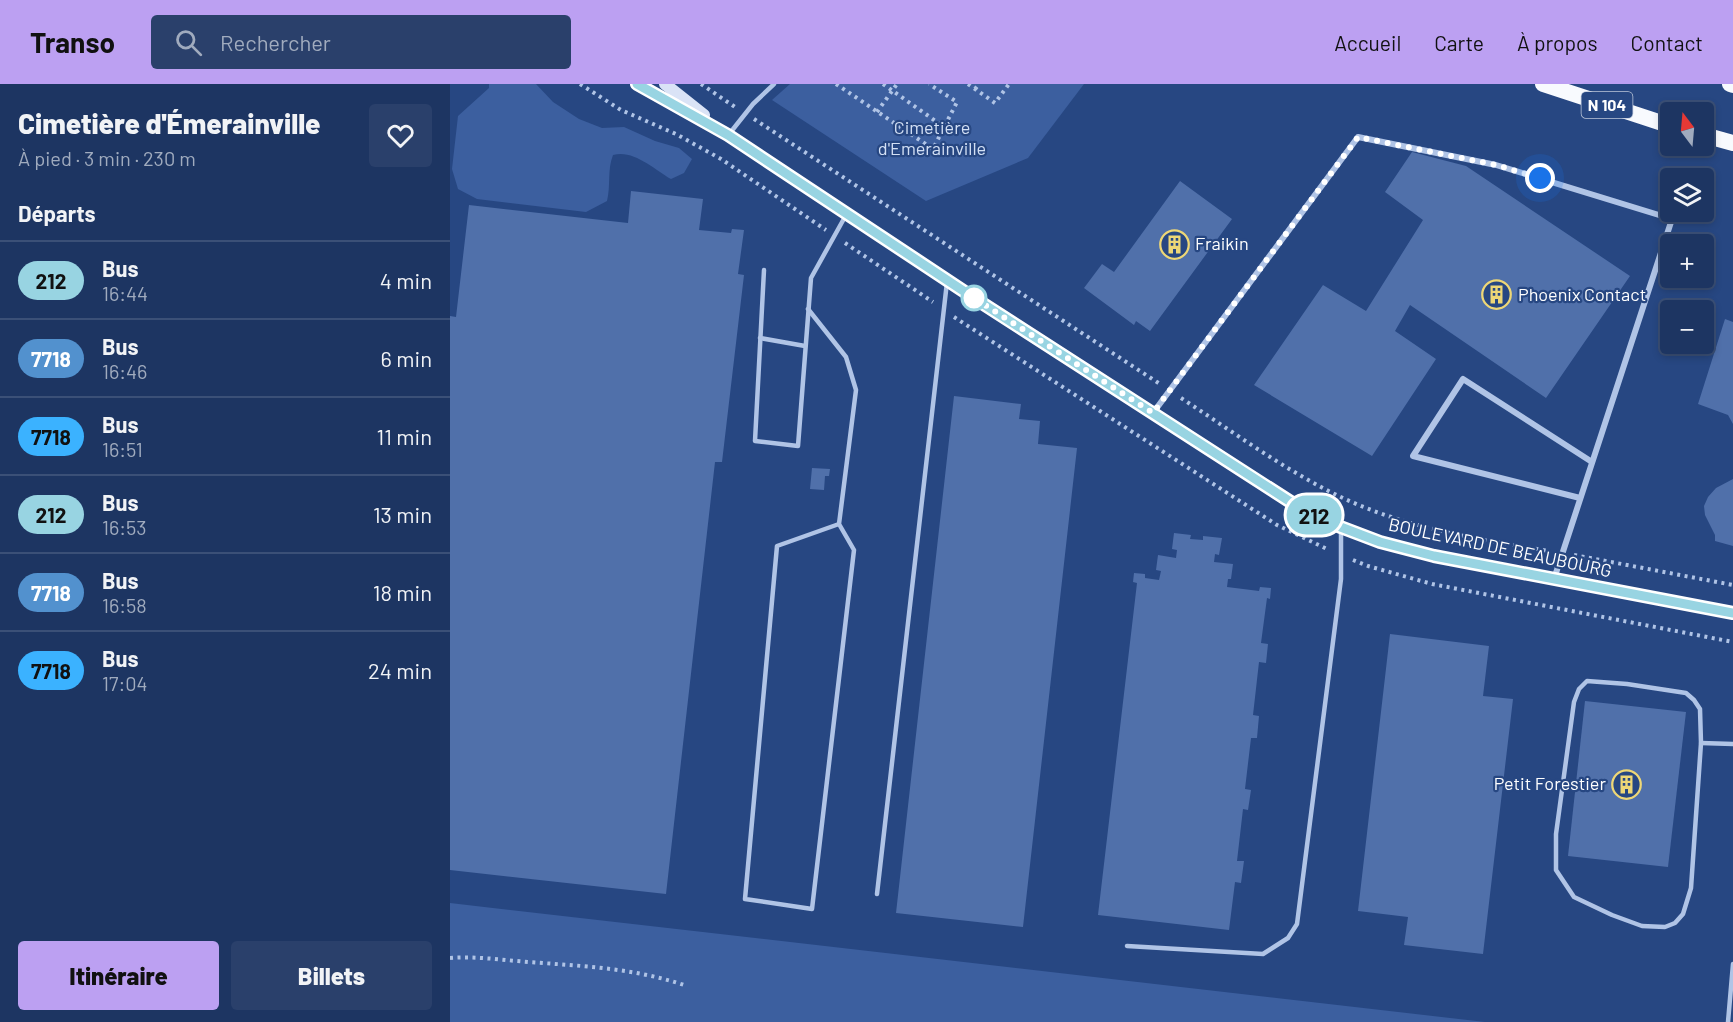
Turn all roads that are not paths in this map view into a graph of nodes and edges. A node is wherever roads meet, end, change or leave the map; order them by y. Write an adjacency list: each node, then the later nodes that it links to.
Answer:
1 (637, 84): 6 (main road, BOULEVARD DE BEAUBOURG)
2 (665, 84): 6 (main road, BOULEVARD DE BEAUBOURG)
3 (774, 84): 6 (lane)
4 (1543, 84): 5 (highway, N 104)
5 (1660, 122)
6 (728, 135): 9 (main road, BOULEVARD DE BEAUBOURG)
7 (1714, 138): 8 (highway)
8 (1733, 143)
9 (847, 212): 11 (main road, BOULEVARD DE BEAUBOURG); 12 (lane)
10 (764, 270): 13 (lane)
11 (947, 280): 15 (main road, BOULEVARD DE BEAUBOURG); 24 (lane)
12 (808, 309): 14 (lane); 18 (lane)
13 (760, 338): 14 (lane); 14 (lane)
14 (805, 346)
15 (1153, 413): 16 (street); 19 (main road, BOULEVARD DE BEAUBOURG)
16 (1592, 462): 17 (street); 17 (street)
17 (1580, 498): 20 (street)
18 (839, 524): 18 (lane)
19 (1341, 528): 20 (main road, BOULEVARD DE BEAUBOURG); 25 (lane)
20 (1554, 579): 21 (main road, BOULEVARD DE BEAUBOURG)
21 (1733, 613)
22 (1701, 743): 22 (lane); 23 (lane)
23 (1733, 744)
24 (877, 894)
25 (1127, 946)
26 (1733, 964): 27 (lane)
27 (1728, 1022)

